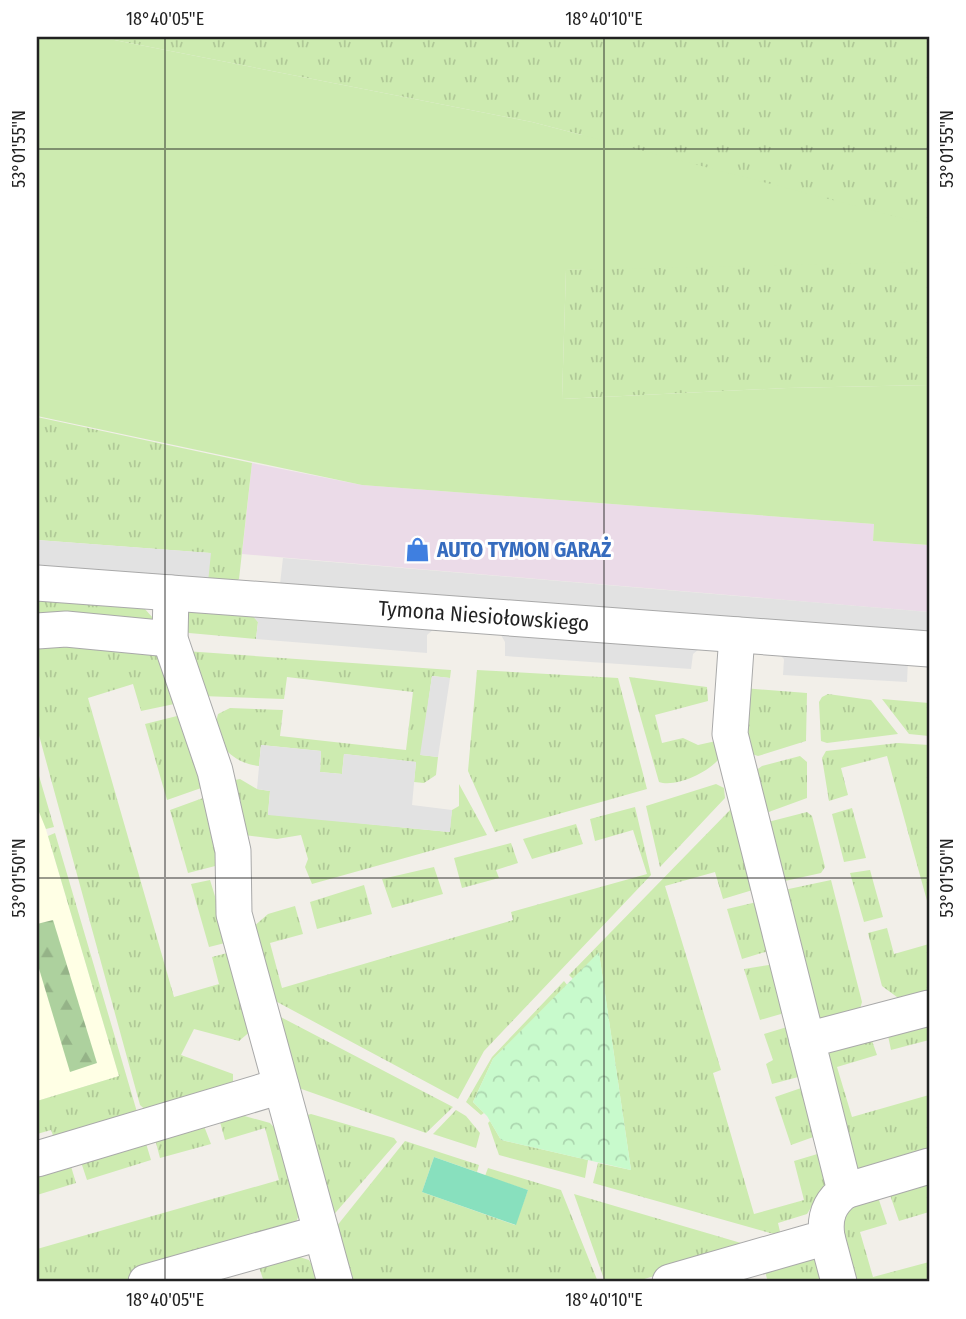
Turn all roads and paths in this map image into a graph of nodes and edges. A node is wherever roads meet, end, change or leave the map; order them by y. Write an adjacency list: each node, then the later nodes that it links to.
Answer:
1 (37, 583): 2 (street, Tymona Niesiołowskiego)
2 (171, 593): 4 (street, Tymona Niesiołowskiego); 5 (street)
3 (37, 631): 5 (street)
4 (737, 635): 6 (street, Tymona Niesiołowskiego); 8 (street)
5 (170, 639): 9 (street)
6 (929, 649)
7 (929, 1008): 8 (street)
8 (807, 1040): 12 (street)
9 (281, 1086): 10 (street); 13 (street)
10 (37, 1159)
11 (929, 1166): 12 (street)
12 (845, 1191): 14 (street)
13 (320, 1233): 15 (street); 16 (street)
14 (827, 1237): 17 (street); 18 (street)
15 (146, 1282)
16 (335, 1282)
17 (670, 1282)
18 (839, 1282)

